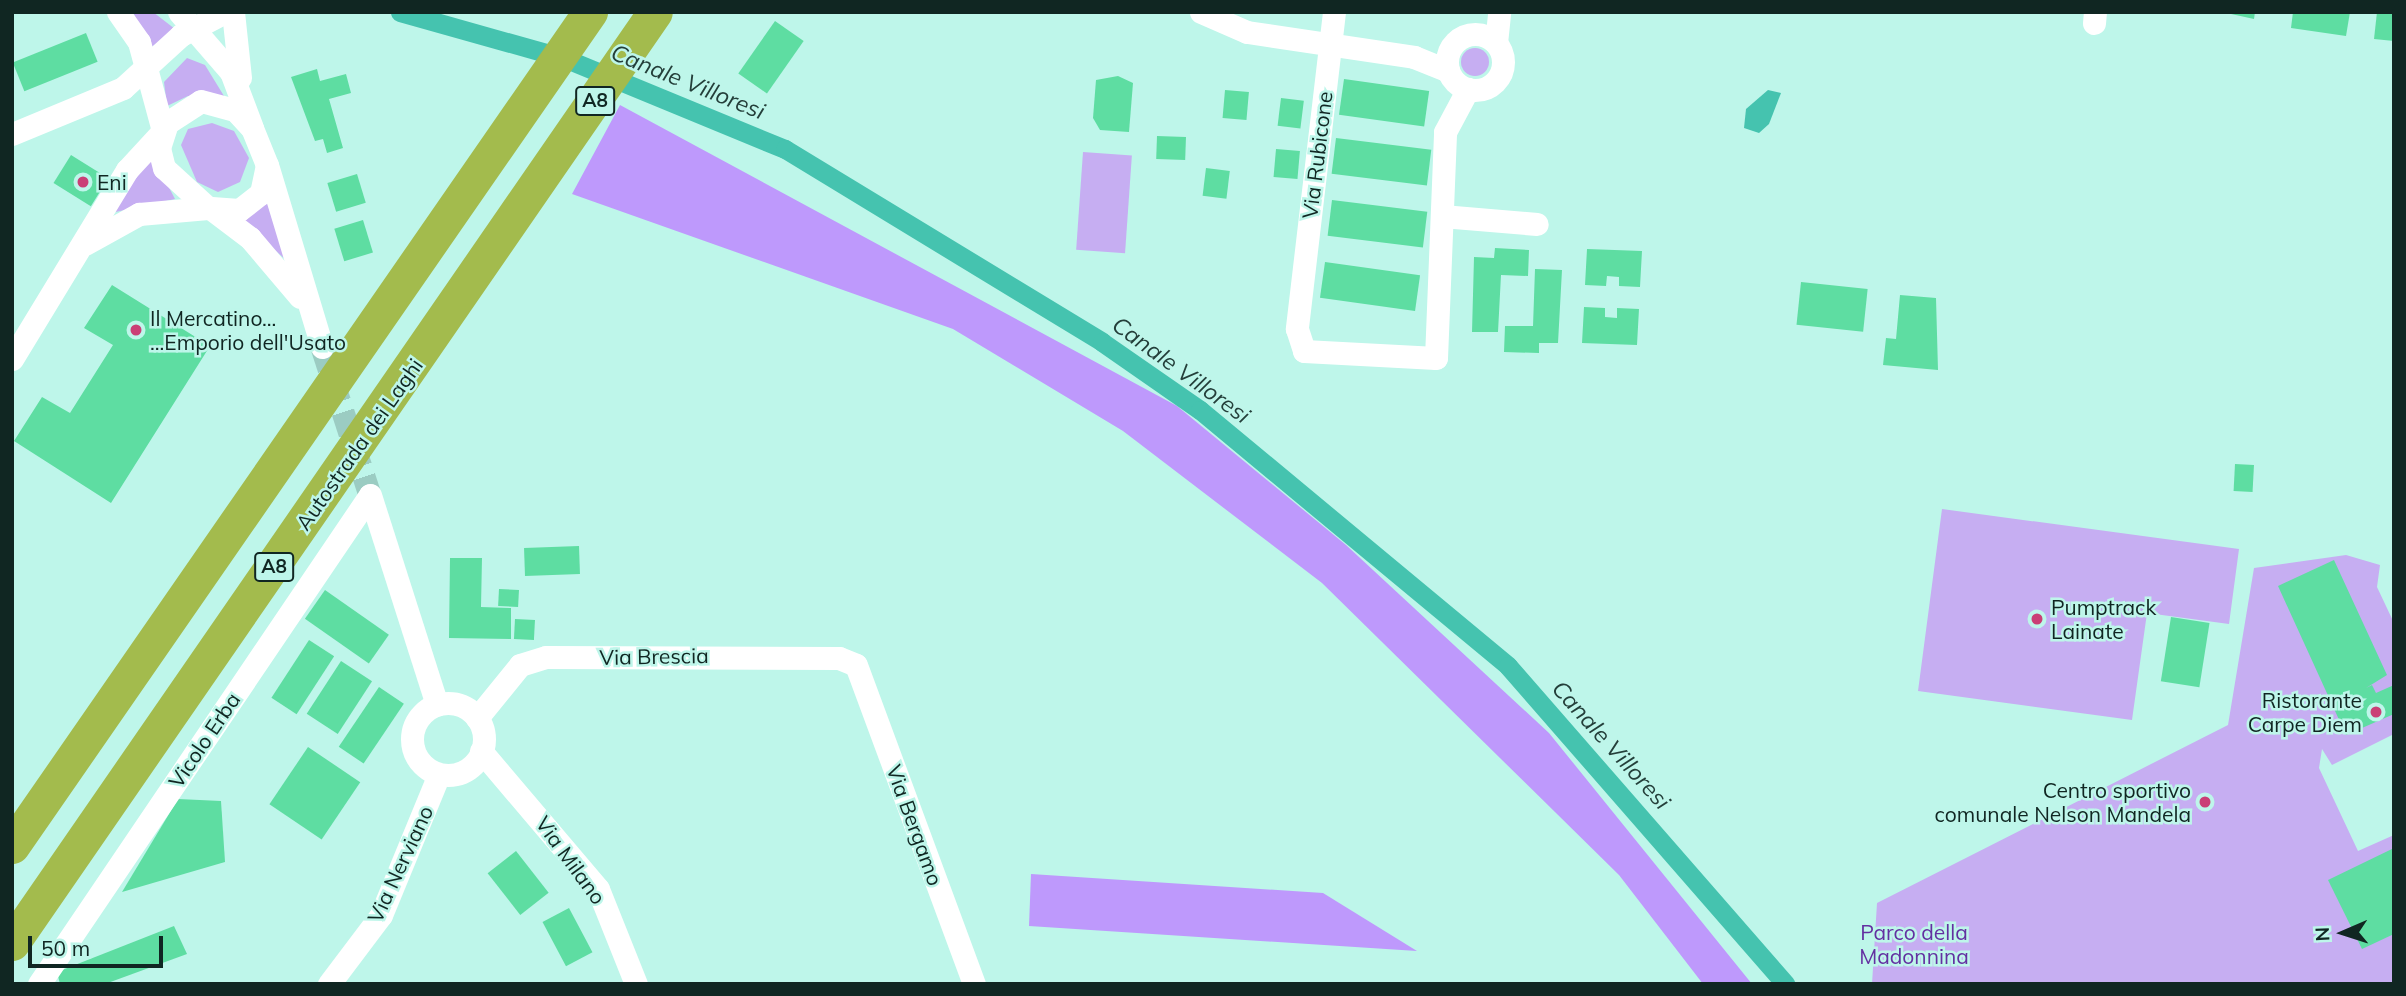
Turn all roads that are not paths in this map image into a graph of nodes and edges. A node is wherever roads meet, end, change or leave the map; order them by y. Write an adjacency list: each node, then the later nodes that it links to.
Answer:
1 (118, 12): 12 (street)
2 (225, 12): 9 (street)
3 (233, 12): 14 (street)
4 (590, 12): 31 (highway, A8)
5 (655, 12): 32 (highway, Autostrada dei Laghi / A8)
6 (1201, 12): 11 (street)
7 (1334, 12): 11 (street, Via Rubicone)
8 (1497, 12): 10 (street)
9 (188, 20): 12 (street); 14 (street)
10 (1487, 39): 13 (street); 13 (street)
11 (1329, 44): 13 (street); 20 (street, Via Rubicone)
12 (147, 68): 16 (street); 17 (street)
13 (1454, 72): 20 (street)
14 (242, 92): 15 (street)
15 (252, 128): 16 (street); 18 (street)
16 (163, 131): 19 (street); 22 (street)
17 (12, 134)
18 (267, 165): 19 (street); 23 (street)
19 (211, 209): 22 (street); 23 (street)
20 (1442, 216): 21 (street)
21 (1537, 224)
22 (85, 244): 25 (street)
23 (310, 311): 24 (street)
24 (322, 347)
25 (12, 359)
26 (856, 665): 28 (street, Via Brescia); 36 (street, Via Bergamo)
27 (436, 705): 28 (street); 30 (street); 33 (street, Vicolo Erba)
28 (477, 718): 29 (street)
29 (481, 751): 30 (street); 35 (street, Via Milano)
30 (439, 774): 34 (street, Via Nerviano)
31 (12, 846)
32 (12, 943)
33 (39, 984)
34 (329, 984)
35 (636, 984)
36 (974, 984)

